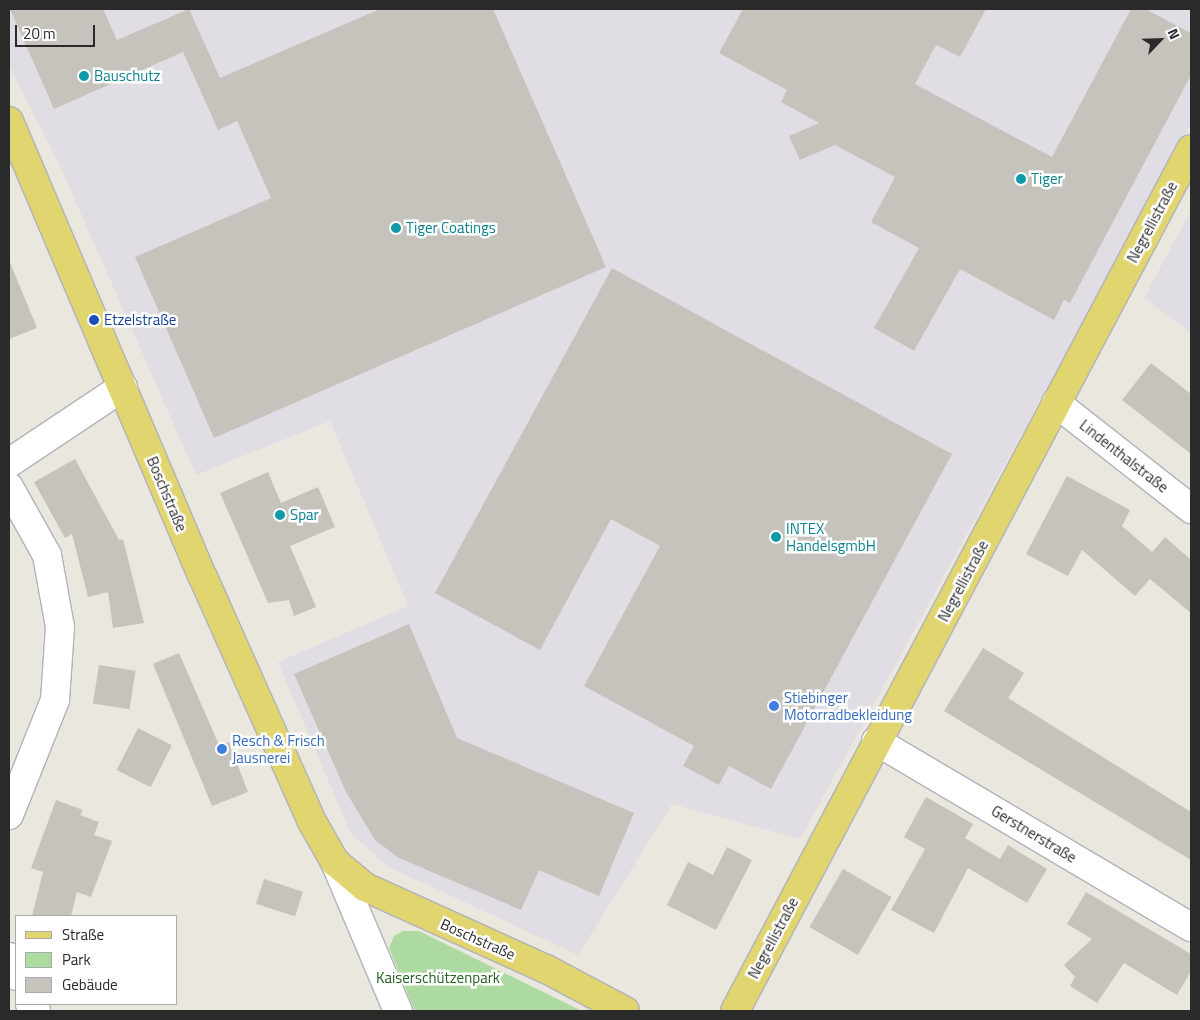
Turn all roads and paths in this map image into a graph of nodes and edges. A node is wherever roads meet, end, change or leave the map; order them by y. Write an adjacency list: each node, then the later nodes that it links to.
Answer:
1 (9, 121): 3 (main road, Boschstraße)
2 (1191, 149): 4 (main road, Negrellistraße)
3 (123, 387): 5 (street); 11 (main road, Boschstraße)
4 (1056, 403): 7 (street, Lindenthalstraße); 8 (main road, Negrellistraße)
5 (9, 463)
6 (9, 487): 9 (street)
7 (1191, 509)
8 (876, 741): 12 (street, Gerstnerstraße); 17 (main road, Negrellistraße)
9 (14, 787): 10 (street)
10 (9, 815)
11 (335, 862): 15 (street, Boschstraße); 16 (main road, Boschstraße)
12 (1191, 927)
13 (9, 957): 14 (street)
14 (15, 973)
15 (398, 1011)
16 (625, 1011)
17 (735, 1011)

